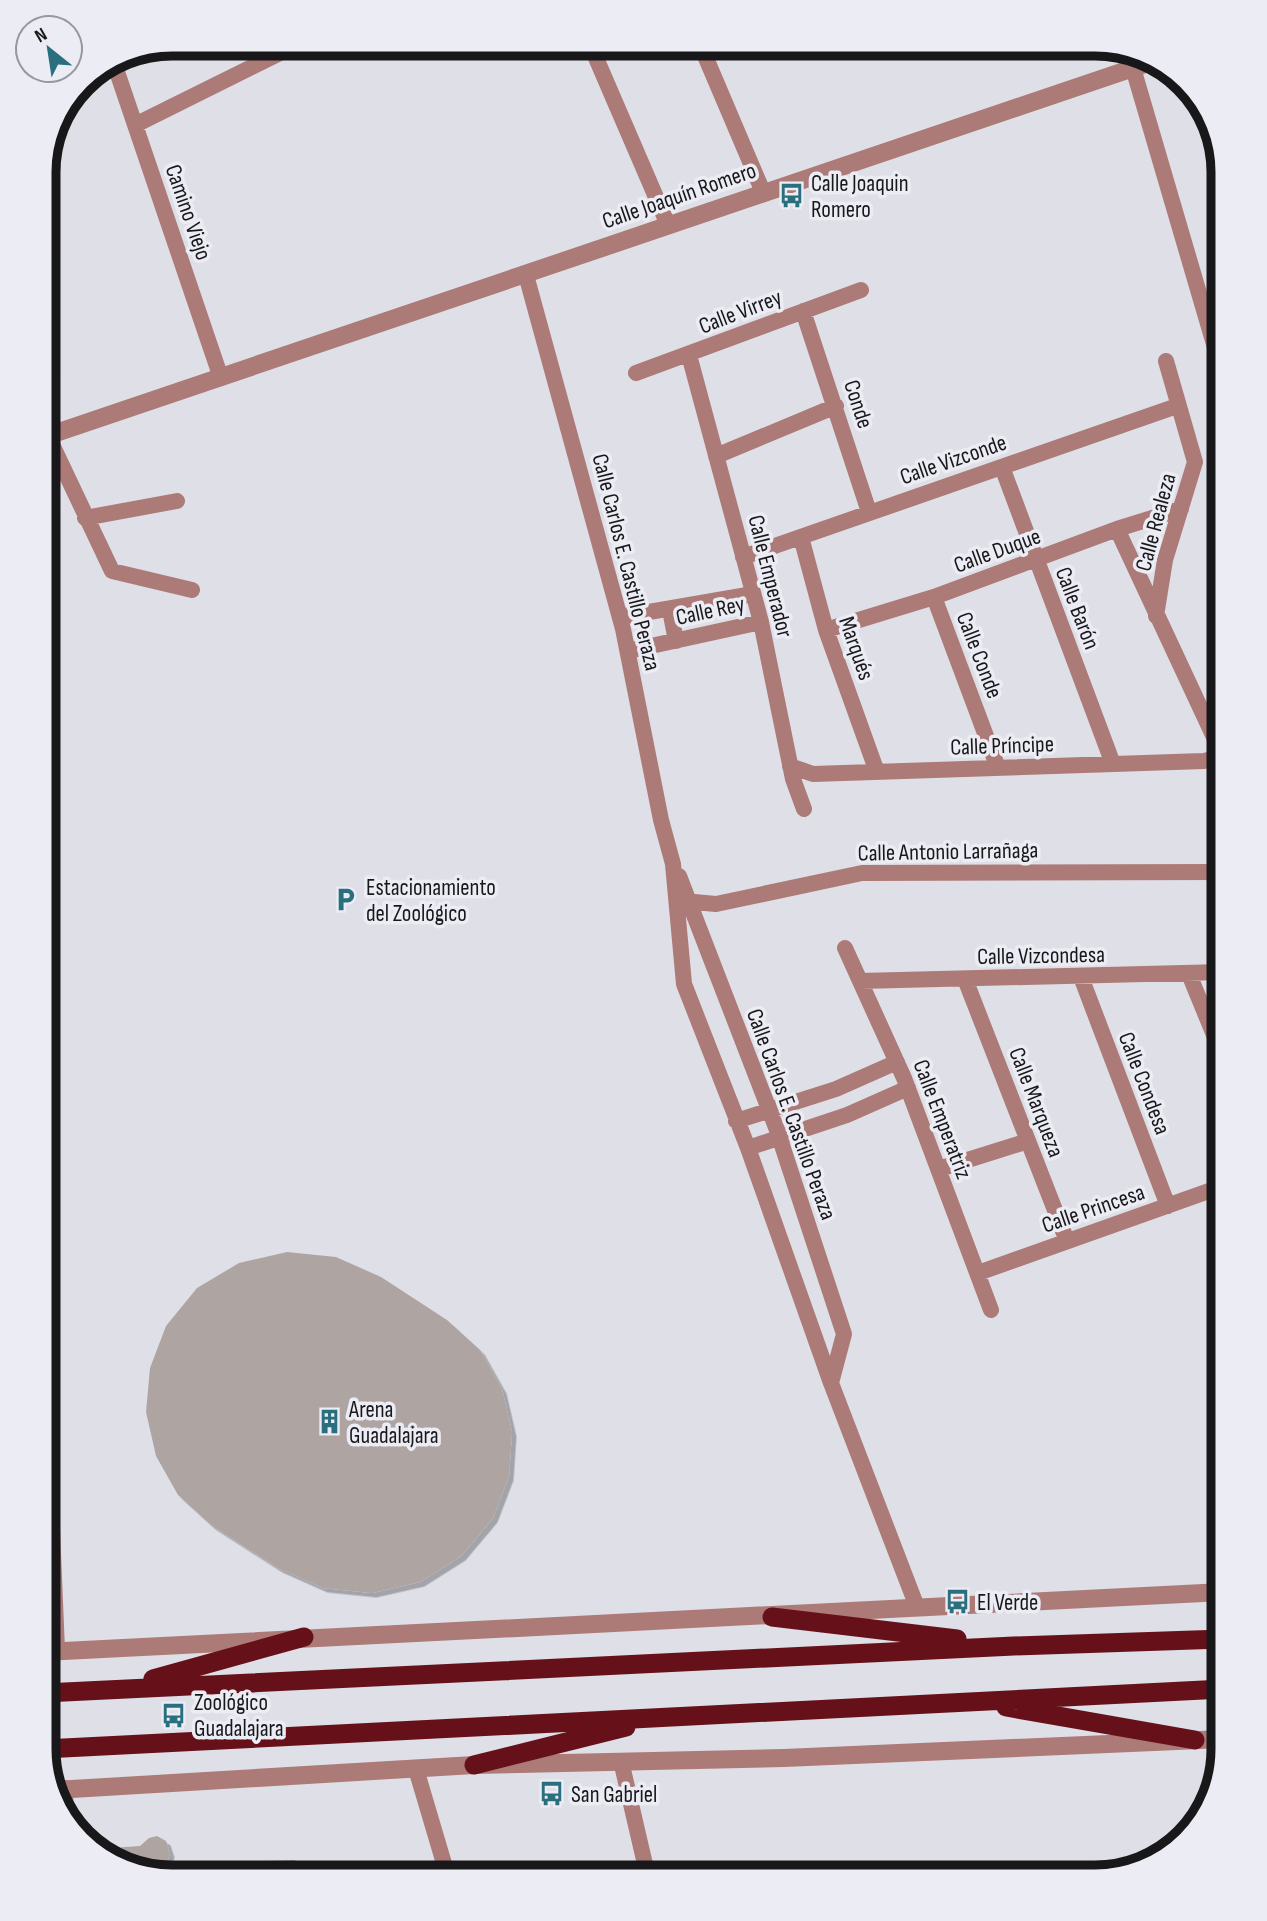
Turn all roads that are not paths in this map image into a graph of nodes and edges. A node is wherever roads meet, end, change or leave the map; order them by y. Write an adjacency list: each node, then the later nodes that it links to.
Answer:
1 (274, 56): 7 (street)
2 (595, 56): 9 (street)
3 (705, 56): 8 (street)
4 (1141, 65): 5 (street, Calle Joaquín Romero)
5 (1133, 68): 8 (street, Calle Joaquín Romero); 13 (street)
6 (116, 70): 7 (street, Camino Viejo)
7 (135, 125): 17 (street, Camino Viejo)
8 (763, 192): 9 (street, Calle Joaquín Romero)
9 (668, 225): 10 (street, Calle Joaquín Romero)
10 (526, 275): 17 (street, Calle Joaquín Romero); 37 (street, Calle Carlos E. Castillo Peraza)
11 (861, 290): 12 (street, Calle Virrey)
12 (803, 310): 14 (street, Calle Virrey); 18 (street, Conde)
13 (1211, 333)
14 (689, 355): 16 (street, Calle Virrey); 21 (street, Calle Emperador)
15 (1166, 361): 19 (street, Calle Realeza)
16 (636, 373)
17 (221, 378): 20 (street, Calle Joaquín Romero)
18 (836, 406): 21 (street); 26 (street, Conde)
19 (1177, 406): 23 (street, Calle Vizconde); 25 (street, Calle Realeza)
20 (56, 434)
21 (716, 456): 30 (street, Calle Emperador)
22 (56, 458): 27 (street)
23 (1002, 467): 26 (street, Calle Vizconde); 31 (street, Calle Barón)
24 (177, 501): 27 (street)
25 (1181, 509): 28 (street, Calle Duque); 36 (street, Calle Realeza)
26 (869, 512): 29 (street, Calle Vizconde)
27 (85, 518): 32 (street)
28 (1117, 529): 31 (street, Calle Duque); 36 (street, Calle Realeza)
29 (801, 537): 30 (street, Calle Vizconde); 39 (street, Marqués)
30 (743, 557): 33 (street, Calle Emperador)
31 (1036, 561): 34 (street, Calle Duque); 44 (street, Calle Barón)
32 (192, 590)
33 (753, 594): 35 (street, Calle Rey); 38 (street, Calle Emperador)
34 (934, 597): 39 (street, Calle Duque); 46 (street, Calle Conde)
35 (670, 610): 37 (street, Calle Rey); 40 (street)
36 (1156, 616): 42 (street, Calle Realeza)
37 (620, 617): 41 (street, Calle Carlos E. Castillo Peraza)
38 (761, 622): 40 (street, Calle Rey); 45 (street, Calle Emperador)
39 (826, 630): 47 (street, Marqués)
40 (676, 641): 41 (street, Calle Rey)
41 (628, 651): 50 (street, Calle Carlos E. Castillo Peraza)
42 (1211, 732)
43 (1211, 758): 44 (street, Calle Príncipe)
44 (1113, 764): 46 (street, Calle Príncipe)
45 (790, 766): 47 (street, Calle Príncipe); 48 (street, Calle Emperador)
46 (998, 768): 47 (street, Calle Príncipe)
47 (877, 772)
48 (804, 809)
49 (1211, 872): 50 (street, Calle Antonio Larrañaga)
50 (684, 901): 61 (street, Calle Carlos E. Castillo Peraza); 63 (street, Calle Carlos E. Castillo Peraza)
51 (845, 948): 56 (street, Calle Emperatriz)
52 (1211, 973): 53 (street, Calle Vizcondesa)
53 (1189, 974): 54 (street, Calle Vizcondesa); 57 (street)
54 (1081, 977): 55 (street, Calle Vizcondesa); 69 (street, Calle Condesa)
55 (965, 979): 56 (street, Calle Vizcondesa); 65 (street, Calle Marqueza)
56 (860, 981): 58 (street, Calle Emperatriz)
57 (1211, 1028)
58 (897, 1062): 59 (street, Calle Emperatriz); 60 (street)
59 (908, 1088): 62 (street); 67 (street, Calle Emperatriz)
60 (836, 1089): 61 (street); 62 (street)
61 (769, 1111): 63 (street); 64 (street, Calle Carlos E. Castillo Peraza)
62 (847, 1115): 64 (street)
63 (736, 1122): 66 (street, Calle Carlos E. Castillo Peraza)
64 (780, 1139): 66 (street); 73 (street, Calle Carlos E. Castillo Peraza)
65 (1028, 1141): 67 (street); 70 (street, Calle Marqueza)
66 (748, 1148): 73 (street, Calle Carlos E. Castillo Peraza)
67 (939, 1169): 71 (street, Calle Emperatriz)
68 (1211, 1190): 69 (street, Calle Princesa)
69 (1168, 1206): 70 (street, Calle Princesa)
70 (1067, 1241): 71 (street, Calle Princesa)
71 (978, 1273): 72 (street, Calle Emperatriz)
72 (991, 1310)
73 (831, 1383): 75 (street, Calle Carlos E. Castillo Peraza)
74 (1211, 1593): 75 (street)
75 (917, 1607): 76 (street)
76 (772, 1617): 77 (street); 79 (highway)
77 (303, 1637): 80 (street); 81 (highway)
78 (1211, 1639): 79 (highway)
79 (1014, 1646): 81 (highway)
80 (56, 1651)
81 (116, 1689): 83 (highway)
82 (1211, 1690): 84 (highway)
83 (56, 1692)
84 (967, 1701): 85 (highway); 87 (highway)
85 (661, 1719): 88 (highway); 90 (highway)
86 (1211, 1739): 87 (street)
87 (1195, 1740): 89 (street)
88 (56, 1748)
89 (621, 1761): 90 (street); 94 (street)
90 (474, 1765): 91 (street)
91 (416, 1769): 92 (street); 93 (street)
92 (63, 1789)
93 (444, 1865)
94 (646, 1865)

